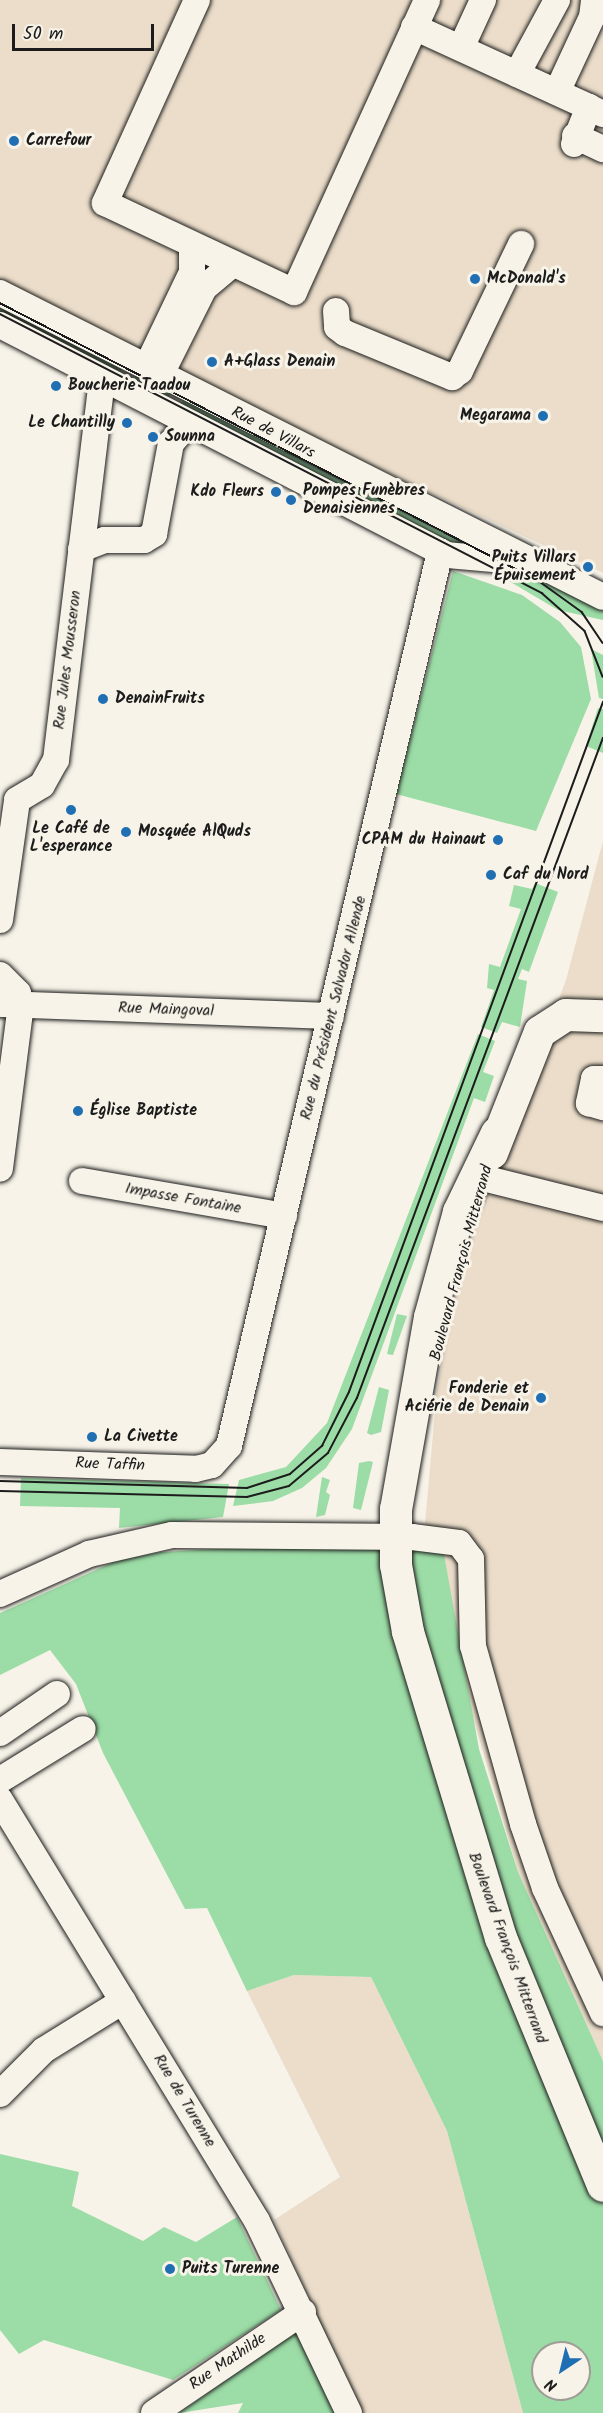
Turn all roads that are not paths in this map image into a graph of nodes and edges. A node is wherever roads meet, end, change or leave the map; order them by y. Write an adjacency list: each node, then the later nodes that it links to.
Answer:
1 (196, 0): 13 (street)
2 (427, 0): 6 (street)
3 (483, 0): 7 (street)
4 (557, 0): 8 (street)
5 (594, 0): 9 (street)
6 (414, 27): 7 (street); 14 (street)
7 (461, 48): 8 (street)
8 (517, 74): 9 (street)
9 (557, 92): 10 (street)
10 (596, 111): 11 (street)
11 (603, 148)
12 (521, 244): 16 (street)
13 (192, 245): 14 (street); 18 (street)
14 (233, 264): 18 (street)
15 (0, 293): 18 (street, Rue de Villars)
16 (336, 311)
17 (0, 325): 19 (street, Rue de Villars)
18 (155, 368): 23 (street, Rue de Villars)
19 (102, 380): 20 (street, Rue de Villars); 21 (street, Rue Jules Mousseron)
20 (187, 424): 21 (street); 22 (street, Rue de Villars)
21 (81, 549): 25 (street, Rue Jules Mousseron)
22 (440, 552): 23 (street, Rue de Villars); 29 (street, Rue du Président Salvador Allende)
23 (549, 568): 24 (street, Rue de Villars)
24 (603, 597)
25 (8, 799): 26 (street, Rue Jules Mousseron)
26 (0, 920)
27 (0, 975): 28 (street)
28 (10, 1004): 29 (street, Rue Maingoval); 35 (street)
29 (332, 1016): 39 (street, Rue du Président Salvador Allende)
30 (603, 1016): 32 (main road, Boulevard François Mitterrand)
31 (603, 1033): 32 (main road, Boulevard François Mitterrand)
32 (528, 1059): 36 (main road, Boulevard François Mitterrand)
33 (603, 1079): 34 (street)
34 (596, 1105)
35 (0, 1169)
36 (480, 1177): 38 (street); 42 (main road, Boulevard François Mitterrand)
37 (82, 1181): 39 (street, Impasse Fontaine)
38 (603, 1208)
39 (284, 1216): 40 (street, Rue du Président Salvador Allende)
40 (218, 1460): 41 (street, Rue Taffin)
41 (0, 1462)
42 (403, 1537): 43 (street); 49 (street); 53 (main road, Boulevard François Mitterrand)
43 (0, 1594)
44 (57, 1694): 46 (street)
45 (83, 1729): 47 (street)
46 (0, 1733)
47 (0, 1780)
48 (0, 1800): 50 (street, Rue de Turenne)
49 (594, 1975): 51 (street)
50 (123, 2001): 52 (street); 54 (street, Rue de Turenne)
51 (603, 2013)
52 (0, 2094)
53 (603, 2186)
54 (303, 2312): 55 (street, Rue Mathilde); 56 (street, Rue de Turenne)
55 (154, 2413)
56 (349, 2413)

